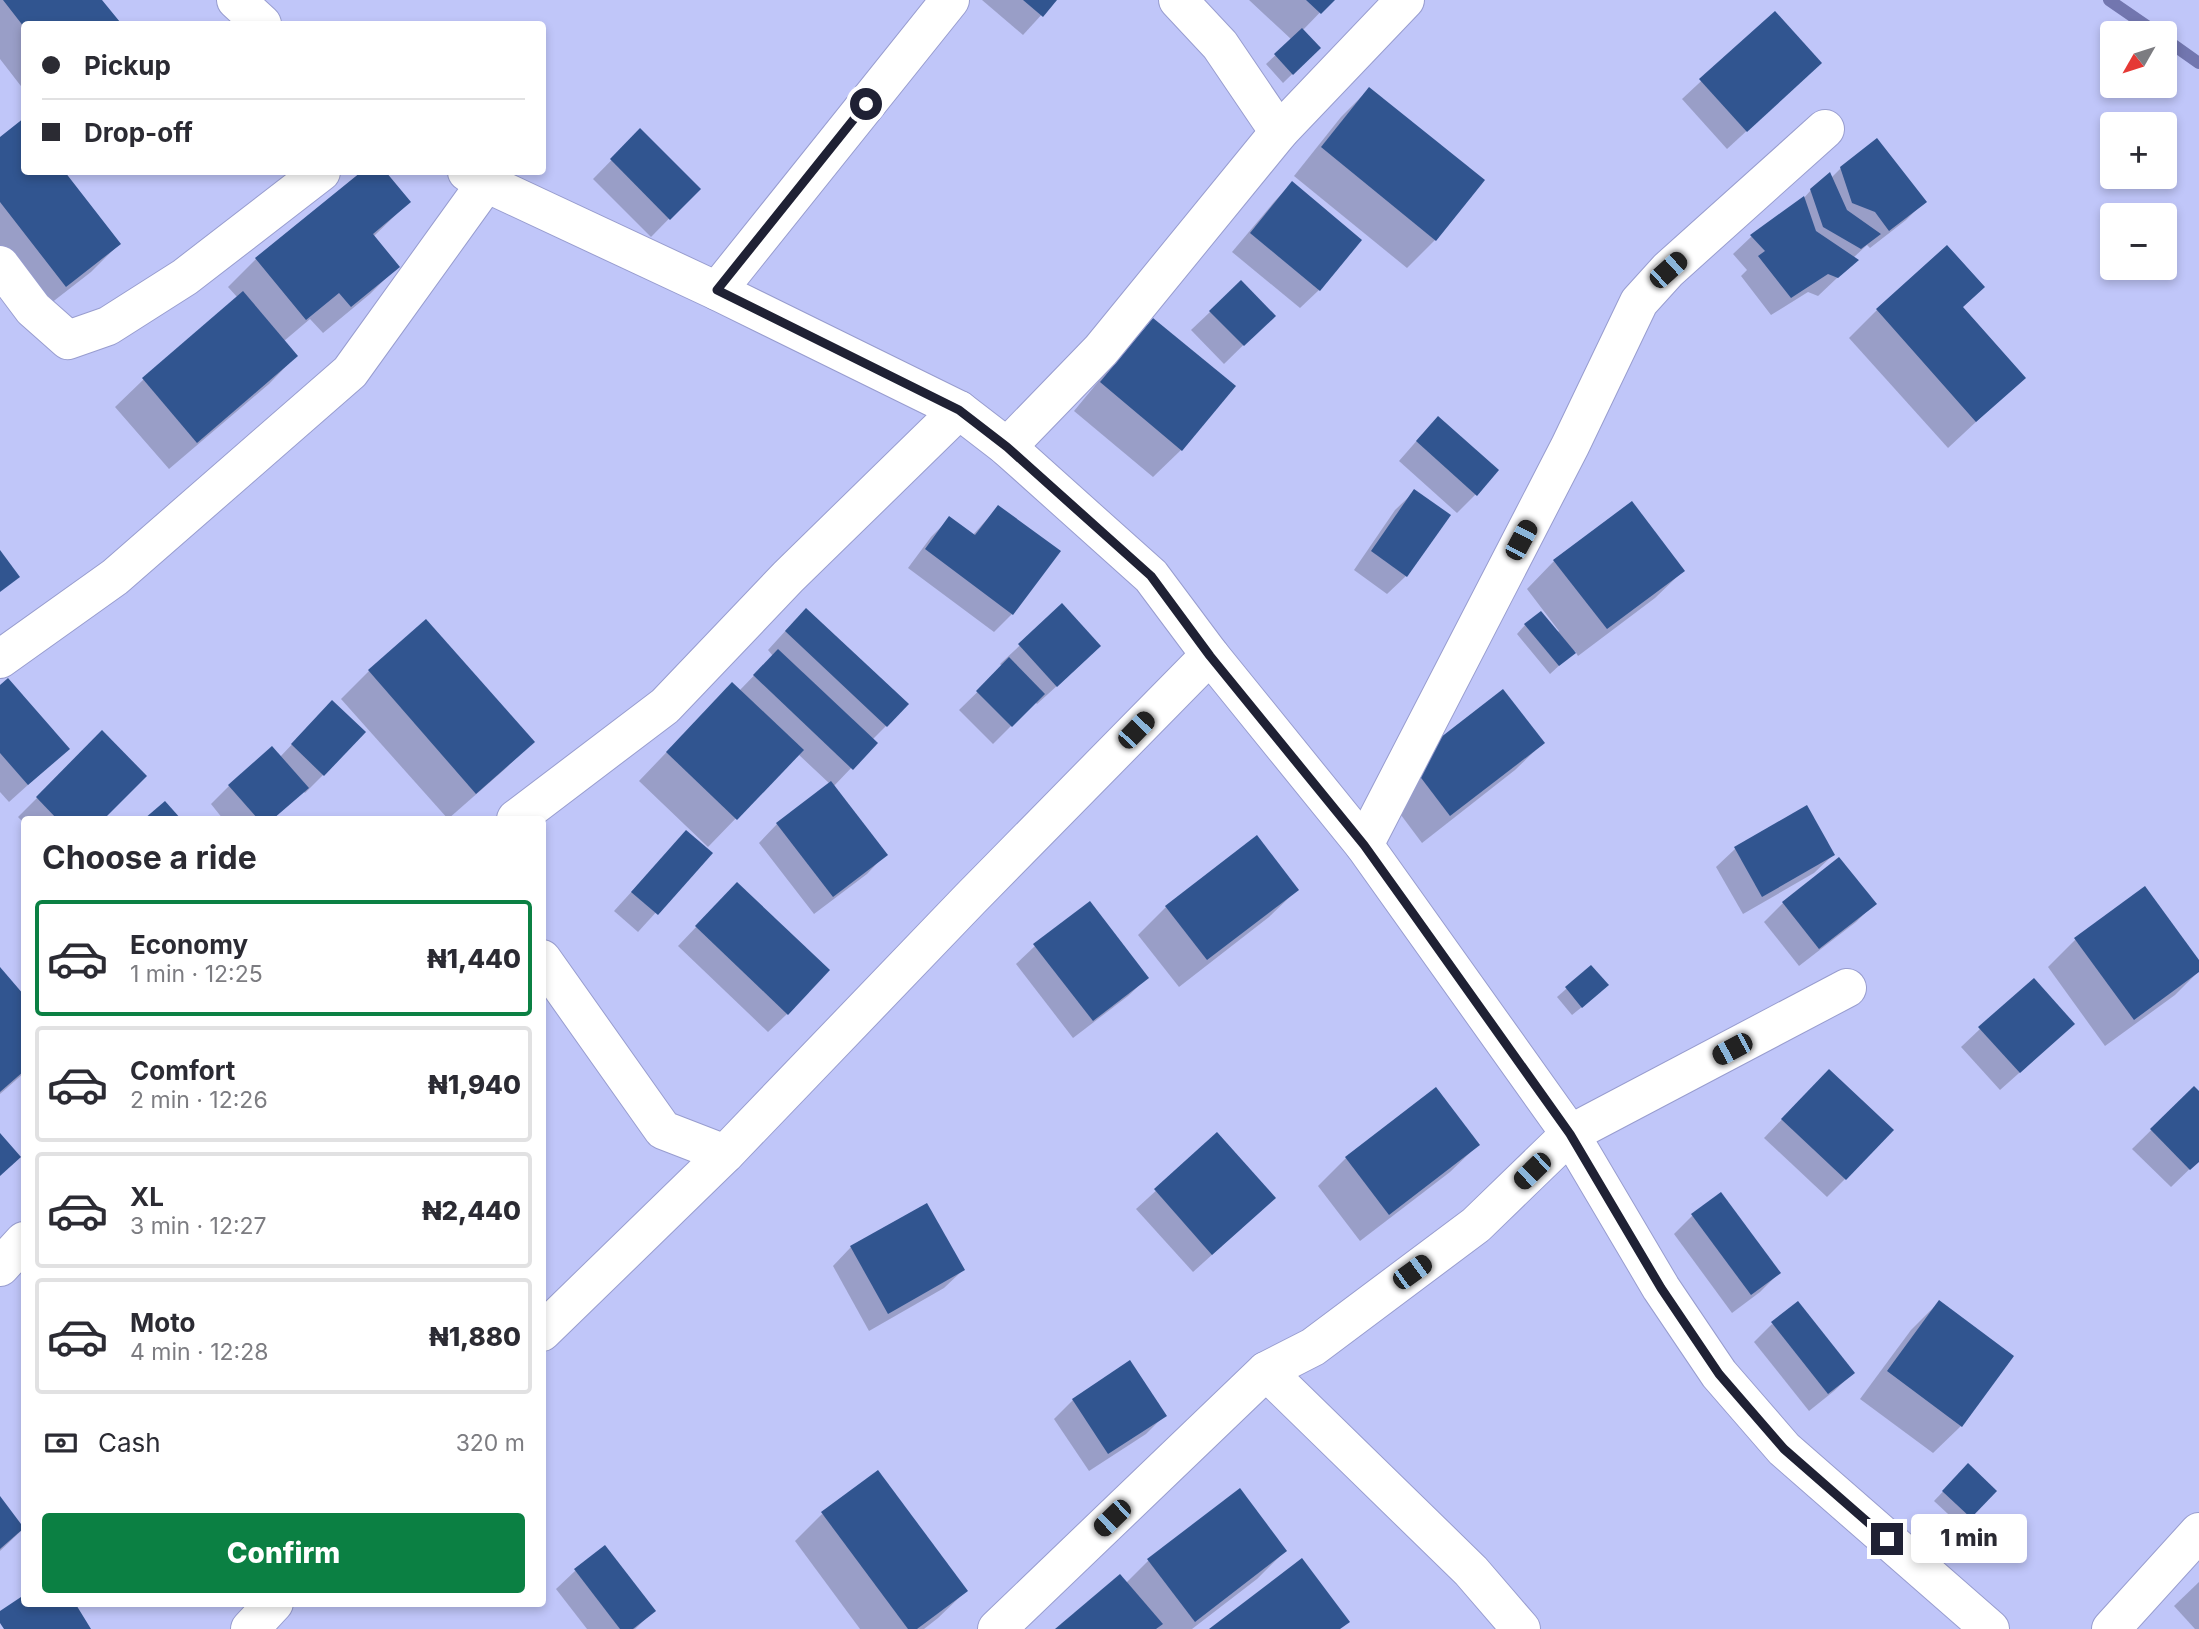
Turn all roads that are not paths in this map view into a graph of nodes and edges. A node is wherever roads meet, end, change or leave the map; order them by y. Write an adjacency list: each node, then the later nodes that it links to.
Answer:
1 (236, 0): 5 (street)
2 (950, 0): 11 (street)
3 (1178, 0): 7 (street)
4 (1405, 0): 7 (street)
5 (259, 21)
6 (1825, 129): 17 (street)
7 (1279, 132): 13 (street)
8 (317, 175): 10 (street)
9 (477, 177): 11 (street); 15 (street)
10 (0, 265)
11 (717, 290): 12 (street)
12 (959, 410): 13 (street); 16 (street)
13 (1007, 447): 14 (street)
14 (1210, 656): 17 (street); 21 (street)
15 (0, 659)
16 (520, 816)
17 (1364, 845): 20 (street)
18 (546, 965): 21 (street)
19 (1847, 988): 20 (street)
20 (1570, 1134): 25 (street); 31 (street)
21 (725, 1154): 24 (street)
22 (21, 1244): 23 (street)
23 (0, 1267)
24 (546, 1328)
25 (1266, 1371): 29 (street); 30 (street)
26 (2199, 1532): 32 (street)
27 (270, 1607): 28 (street)
28 (250, 1629)
29 (997, 1629)
30 (1521, 1629)
31 (1990, 1629)
32 (2111, 1629)

